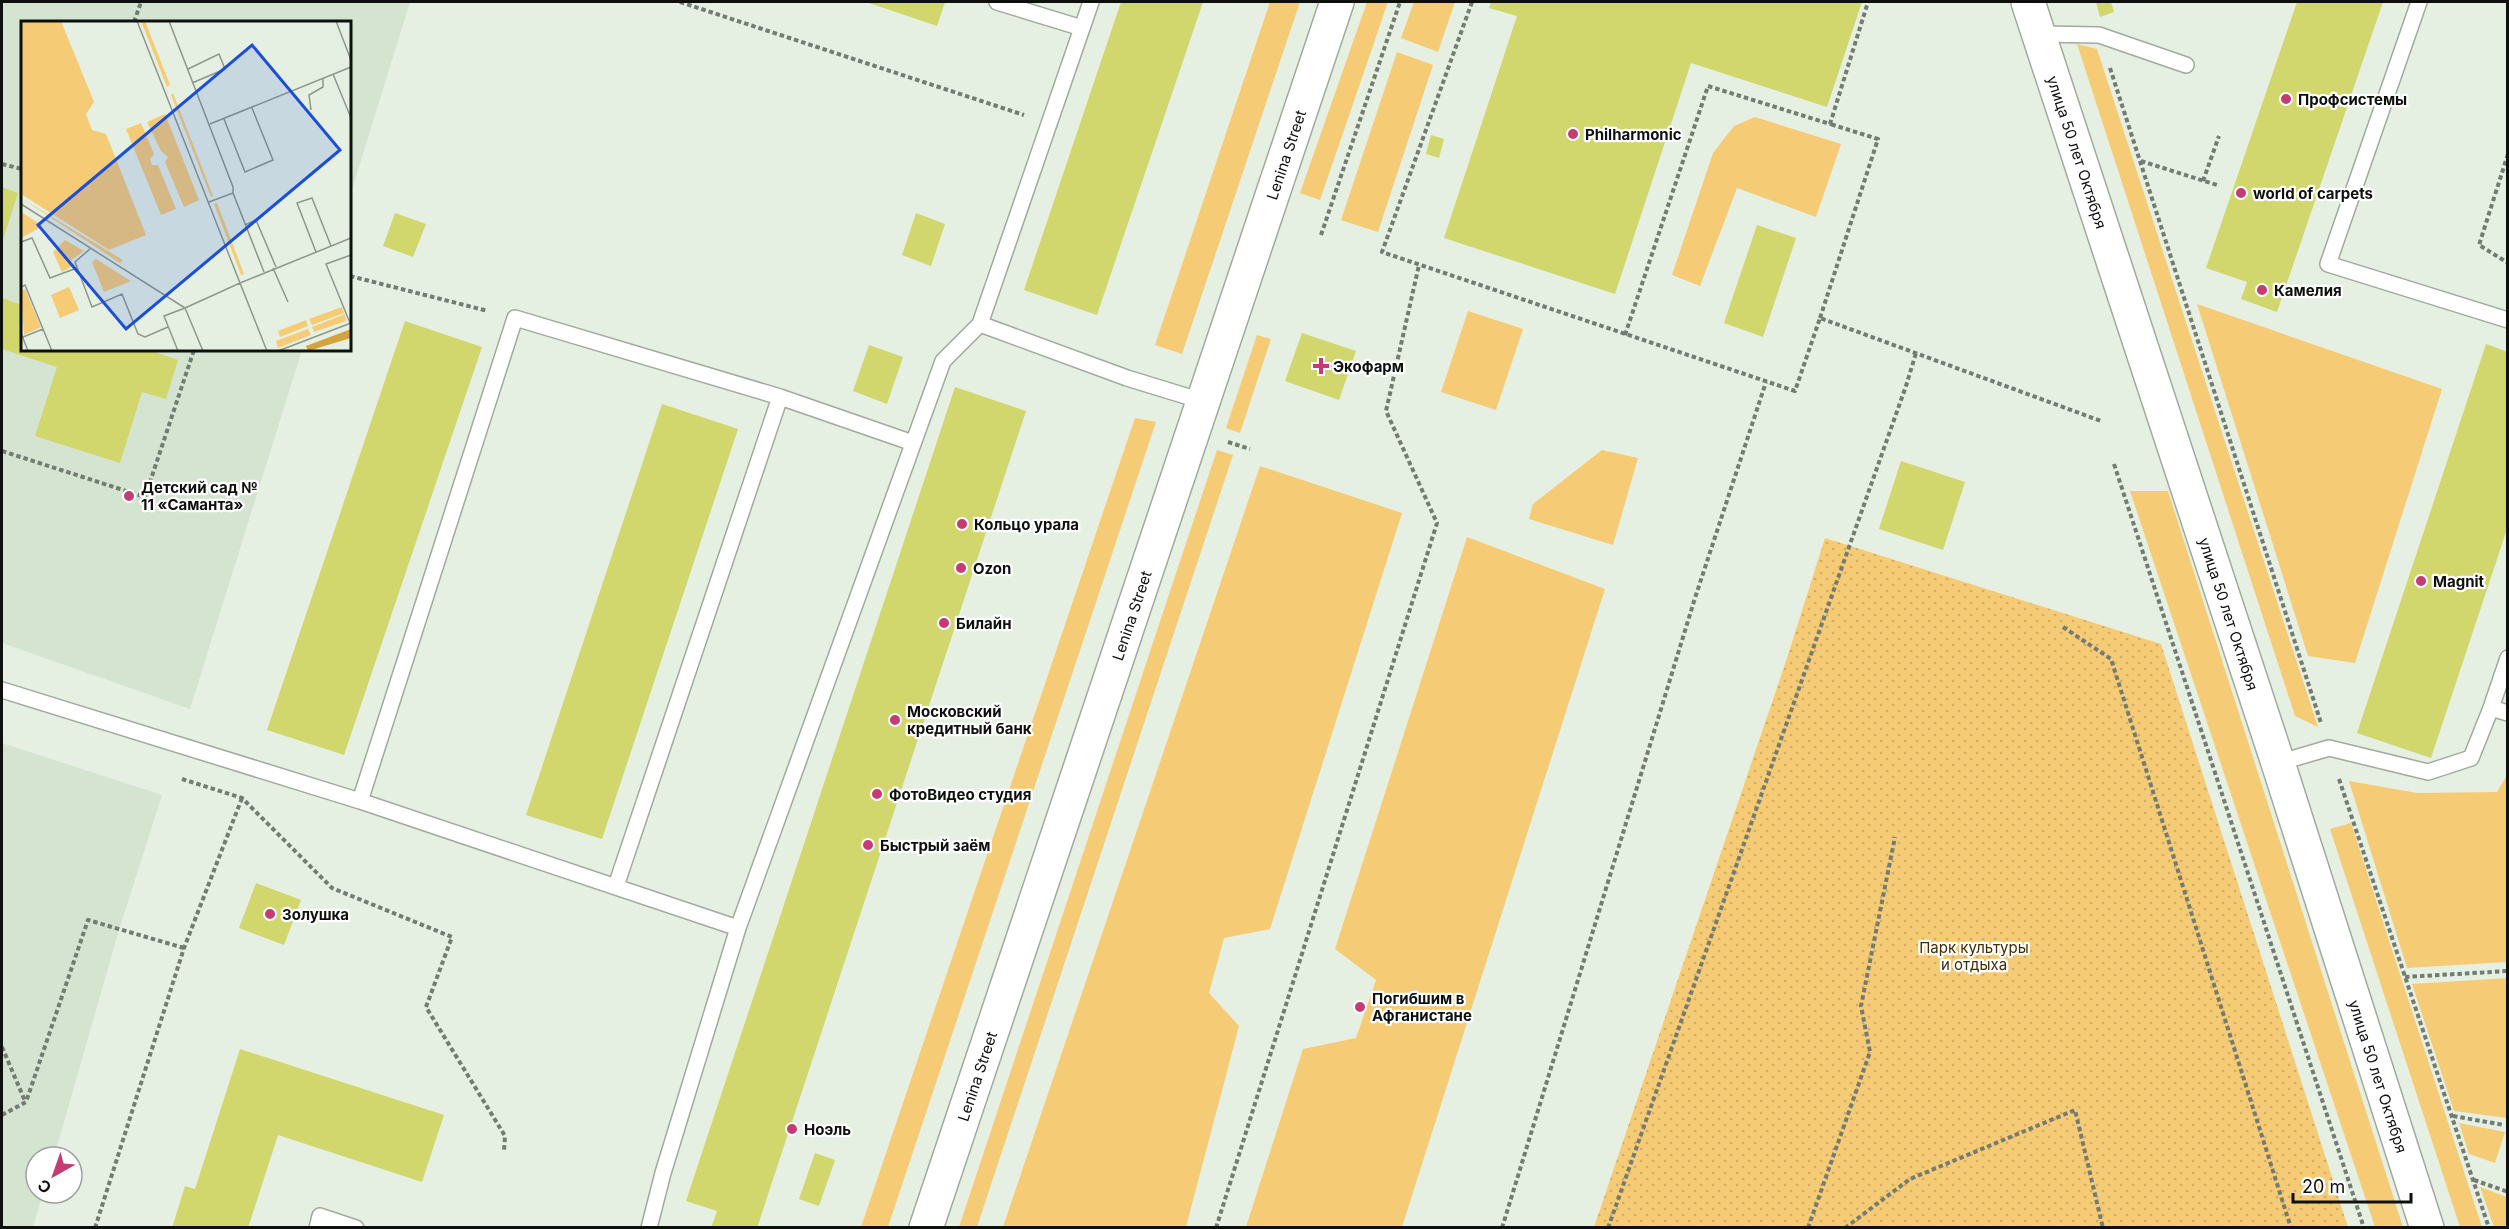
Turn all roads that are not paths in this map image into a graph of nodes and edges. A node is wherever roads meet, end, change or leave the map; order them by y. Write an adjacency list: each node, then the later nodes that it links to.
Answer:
1 (997, 2): 6 (lane)
2 (1091, 2): 6 (lane)
3 (1337, 2): 12 (street, Lenina Street)
4 (2028, 2): 7 (street, улица 50 лет Октября)
5 (2419, 2): 9 (lane)
6 (1082, 28): 10 (lane)
7 (2038, 34): 8 (lane); 18 (street, улица 50 лет Октября)
8 (2186, 65)
9 (2508, 320)
10 (980, 324): 12 (lane); 13 (lane)
11 (780, 397): 13 (lane); 19 (lane); 20 (lane)
12 (1202, 401): 25 (street, Lenina Street)
13 (913, 443): 21 (lane)
14 (2508, 657): 16 (lane)
15 (2, 690): 19 (lane)
16 (2491, 708): 17 (lane); 18 (lane)
17 (2508, 713)
18 (2278, 764): 26 (street, улица 50 лет Октября)
19 (360, 801): 20 (lane)
20 (616, 886): 21 (lane)
21 (738, 928): 24 (lane)
22 (317, 1227): 23 (lane)
23 (356, 1227)
24 (649, 1227)
25 (926, 1227)
26 (2427, 1227)

